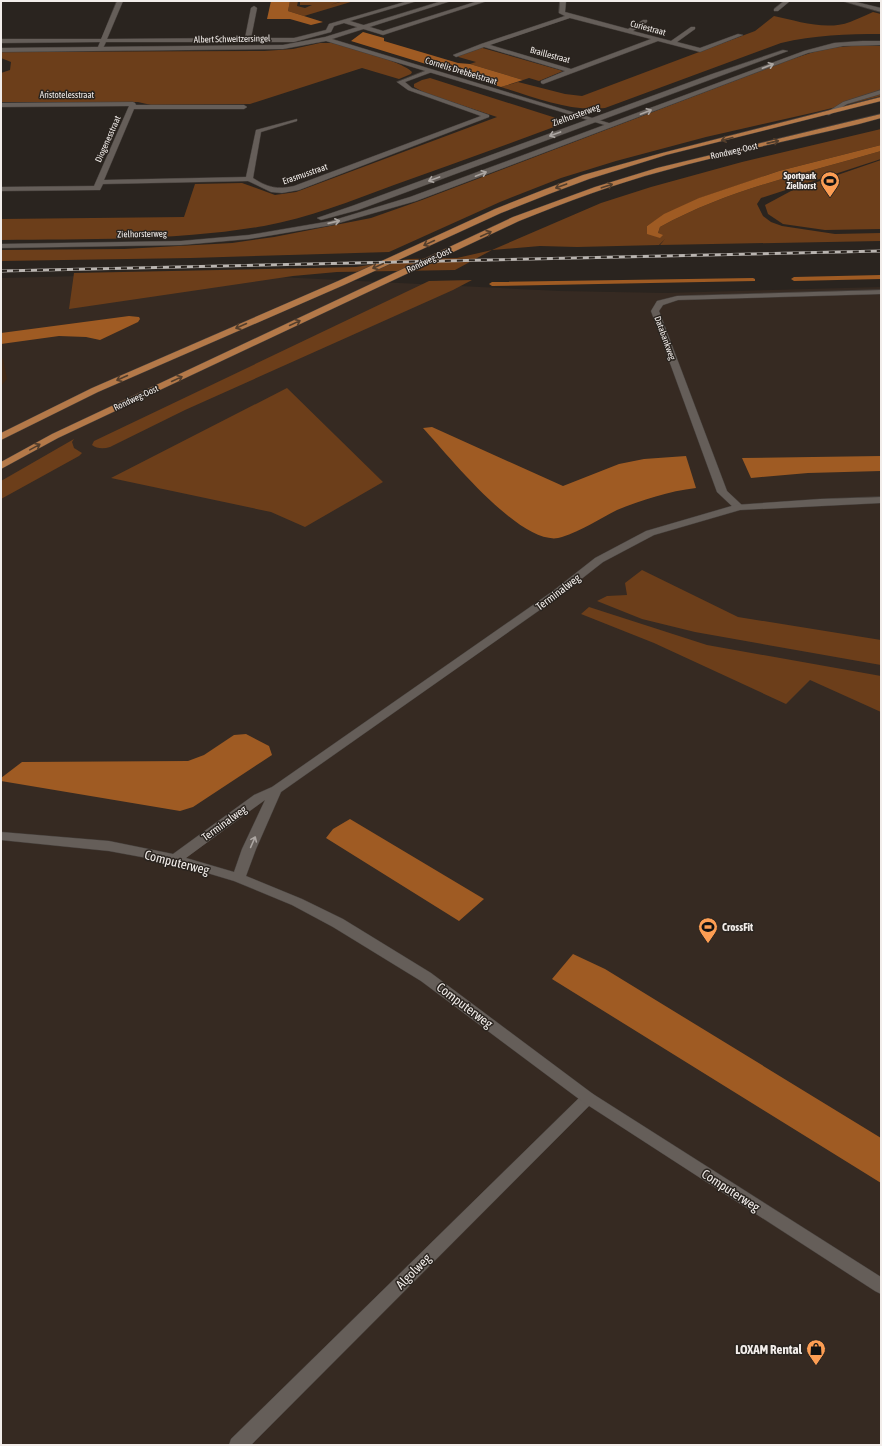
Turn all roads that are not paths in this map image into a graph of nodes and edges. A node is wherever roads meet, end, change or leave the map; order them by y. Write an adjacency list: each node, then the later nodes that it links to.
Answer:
1 (120, 1): 23 (street)
2 (414, 1): 12 (street, Albert Schweitzersingel)
3 (448, 1): 14 (street, Albert Schweitzersingel)
4 (484, 1): 14 (street)
5 (563, 1): 11 (street)
6 (787, 1): 9 (street)
7 (845, 1): 10 (street)
8 (254, 8): 22 (street)
9 (776, 10)
10 (881, 10)
11 (570, 16): 16 (street, Curiestraat); 27 (street, Braillestraat)
12 (344, 21): 14 (street); 22 (street, Albert Schweitzersingel)
13 (645, 21): 16 (street)
14 (363, 27): 20 (street, Albert Schweitzersingel)
15 (693, 28): 25 (street)
16 (629, 32): 21 (street, Curiestraat)
17 (740, 35): 25 (street, Curiestraat)
18 (881, 37): 19 (street)
19 (834, 38)
20 (326, 39): 30 (street, Albert Schweitzersingel); 32 (street, Cornelis Drebbelstraat)
21 (657, 39): 25 (street, Curiestraat); 33 (street, Braillestraat)
22 (248, 40): 23 (street, Albert Schweitzersingel)
23 (103, 41): 24 (street, Albert Schweitzersingel); 30 (street)
24 (1, 42)
25 (672, 43)
26 (881, 43): 44 (street, Zielhorsterweg, one-way to 26)
27 (483, 46): 31 (street, Braillestraat); 33 (street, Braillestraat)
28 (795, 47): 43 (street, Zielhorsterweg)
29 (1, 50): 30 (street, Albert Schweitzersingel)
30 (99, 50)
31 (456, 55)
32 (430, 71): 43 (street, Cornelis Drebbelstraat); 45 (street, Erasmusstraat)
33 (571, 71): 34 (street)
34 (543, 82)
35 (881, 92): 40 (street)
36 (881, 99): 40 (main road, Rondweg-Oost)
37 (1, 105): 38 (street, Aristotelesstraat)
38 (133, 106): 39 (street, Aristotelesstraat); 46 (street, Diogenesstraat)
39 (244, 107)
40 (827, 114): 51 (main road, Rondweg-Oost, one-way to 51)
41 (881, 116): 52 (main road, Rondweg-Oost, one-way to 41)
42 (295, 120): 45 (street)
43 (592, 120): 44 (street, Cornelis Drebbelstraat); 48 (street, Zielhorsterweg, one-way to 48)
44 (610, 125): 48 (street, Zielhorsterweg, one-way to 44)
45 (249, 179): 46 (street)
46 (100, 182): 47 (street)
47 (1, 189)
48 (282, 231): 49 (street, Zielhorsterweg)
49 (1, 246)
50 (881, 292): 54 (street, Databankweg)
51 (1, 437)
52 (1, 466)
53 (881, 500): 54 (street, Terminalweg)
54 (739, 507): 55 (street, Terminalweg)
55 (276, 790): 57 (street, Terminalweg); 58 (street, Terminalweg, one-way to 55)
56 (1, 836): 57 (street, Computerweg)
57 (175, 859): 58 (street, Computerweg)
58 (239, 878): 59 (street, Computerweg)
59 (588, 1098): 60 (street, Computerweg); 61 (street, Algolweg)
60 (881, 1286)
61 (238, 1445)

